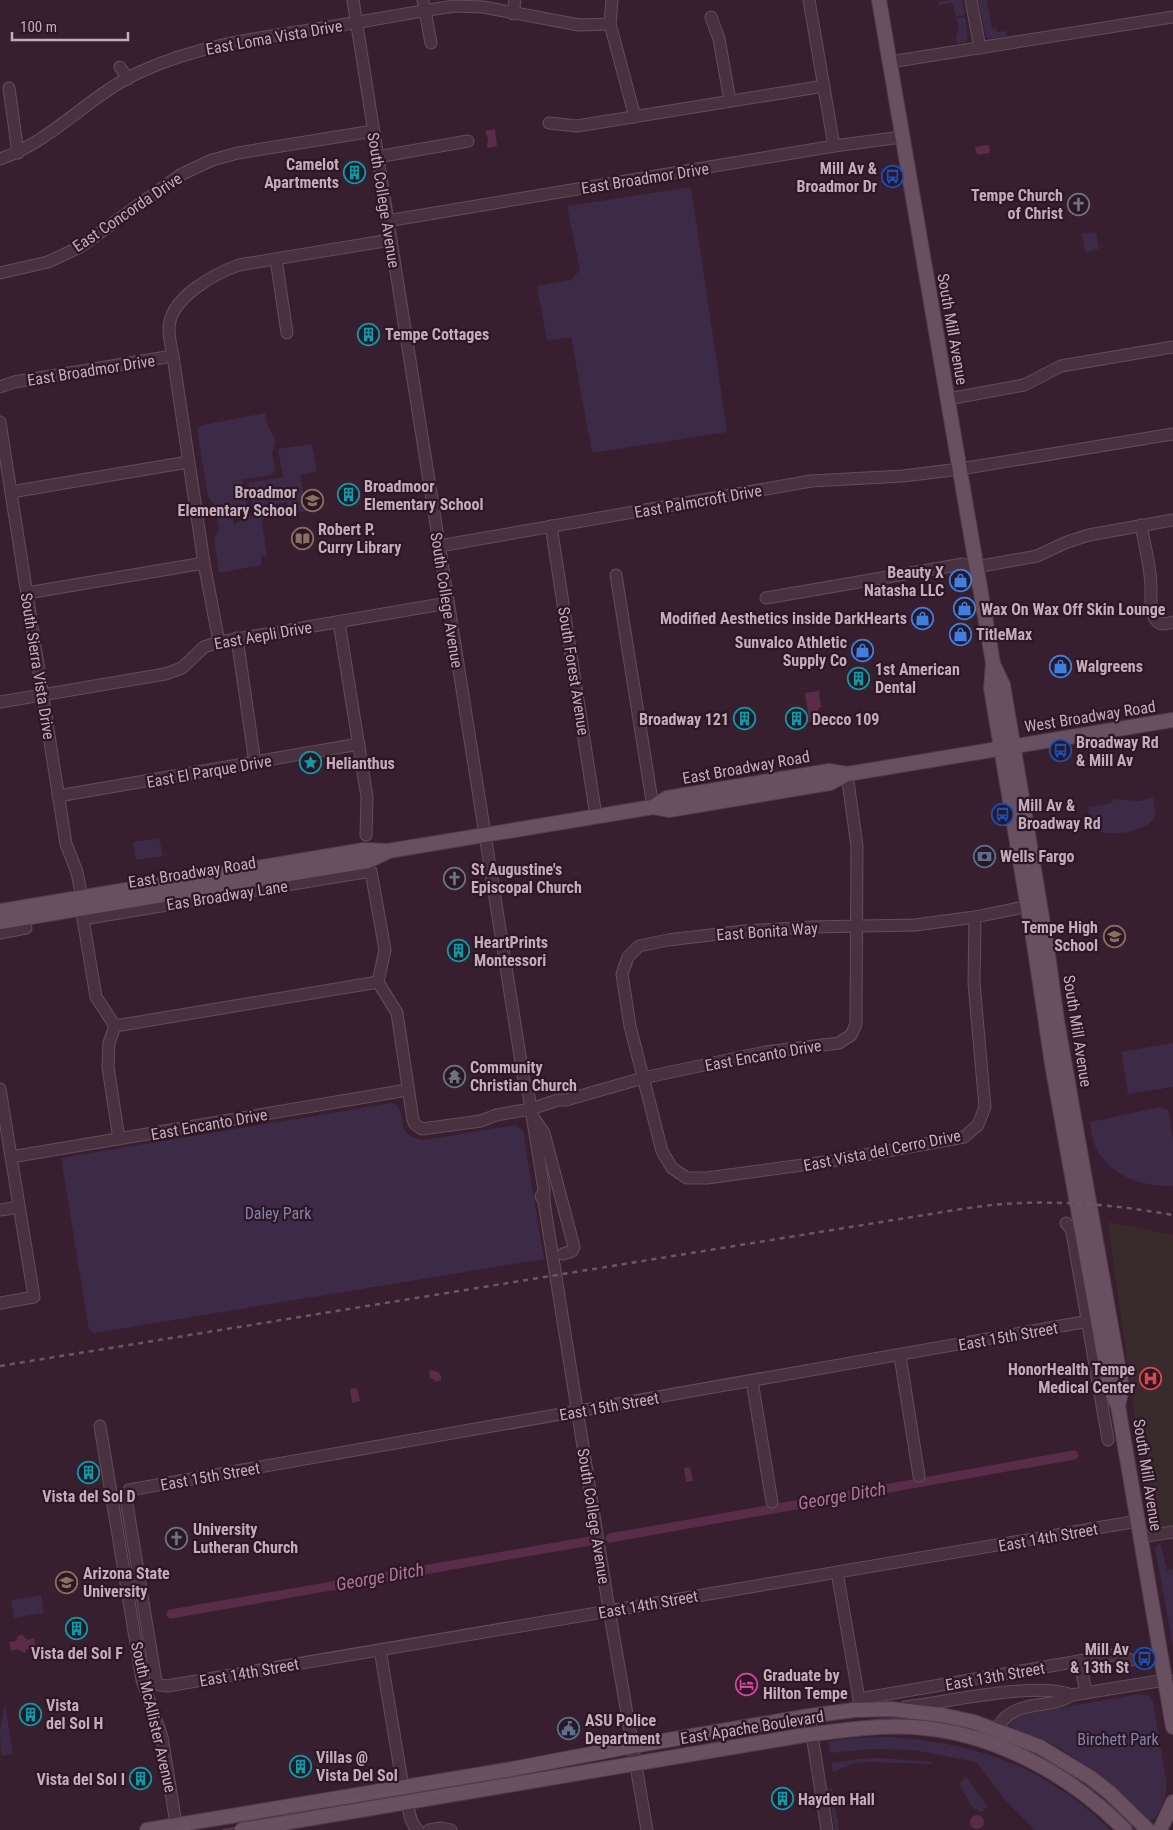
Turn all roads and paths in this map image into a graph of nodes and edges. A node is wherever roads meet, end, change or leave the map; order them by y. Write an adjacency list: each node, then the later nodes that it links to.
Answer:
1 (353, 0): 11 (street, South College Avenue)
2 (515, 0): 8 (street)
3 (612, 0): 12 (street)
4 (809, 0): 18 (street)
5 (879, 0): 15 (main road, South Mill Avenue)
6 (971, 0): 14 (street)
7 (424, 5): 8 (street, East Loma Vista Drive); 11 (street, East Loma Vista Drive); 13 (street)
8 (513, 14): 12 (street, East Loma Vista Drive)
9 (1173, 16): 14 (street)
10 (711, 17): 20 (street)
11 (356, 23): 17 (street, East Loma Vista Drive); 23 (street, South College Avenue)
12 (610, 24): 21 (street)
13 (431, 43)
14 (980, 48): 15 (street)
15 (890, 62): 24 (main road, South Mill Avenue)
16 (120, 67): 17 (street)
17 (128, 79): 27 (street, East Loma Vista Drive)
18 (824, 86): 20 (street); 26 (street)
19 (9, 88): 27 (street)
20 (730, 101): 21 (street)
21 (635, 117): 22 (street)
22 (549, 123)
23 (372, 131): 28 (street, South College Avenue); 33 (street, East Concorda Drive)
24 (902, 136): 26 (street, East Broadmor Drive); 38 (main road, South Mill Avenue)
25 (468, 141): 28 (street)
26 (834, 146): 30 (street, East Broadmor Drive)
27 (18, 153): 29 (street, East Loma Vista Drive)
28 (377, 157): 30 (street, South College Avenue)
29 (0, 159)
30 (387, 220): 31 (street, South College Avenue)
31 (390, 240): 32 (street, East Broadmor Drive); 47 (street, South College Avenue)
32 (276, 259): 34 (street); 36 (street, East Broadmor Drive)
33 (0, 273)
34 (287, 333)
35 (1173, 346): 38 (street)
36 (173, 356): 37 (street, East Broadmor Drive); 41 (street)
37 (0, 387)
38 (948, 399): 42 (main road, South Mill Avenue)
39 (0, 422): 43 (street, South Sierra Vista Drive)
40 (1173, 434): 42 (street, East Palmcroft Drive)
41 (188, 462): 43 (street); 48 (street)
42 (960, 469): 46 (street, East Palmcroft Drive); 49 (main road, South Mill Avenue)
43 (11, 492): 51 (street, South Sierra Vista Drive)
44 (1173, 520): 45 (street)
45 (1141, 525): 49 (street); 55 (street)
46 (551, 526): 47 (street, East Palmcroft Drive); 67 (street, South Forest Avenue)
47 (438, 546): 53 (street, South College Avenue)
48 (204, 564): 51 (street); 57 (street)
49 (976, 567): 52 (street); 62 (main road, South Mill Avenue)
50 (616, 575): 66 (street)
51 (27, 593): 58 (street, South Sierra Vista Drive)
52 (766, 598)
53 (448, 604): 54 (street, East Aepli Drive); 69 (street, South College Avenue)
54 (338, 622): 56 (street, East Aepli Drive); 61 (street)
55 (1173, 622)
56 (237, 638): 57 (street, East Aepli Drive); 63 (street)
57 (219, 642): 58 (street, East Aepli Drive)
58 (43, 694): 59 (street, East Aepli Drive); 65 (street, South Sierra Vista Drive)
59 (0, 702)
60 (1173, 720): 62 (main road, West Broadway Road)
61 (359, 744): 63 (street, East El Parque Drive); 68 (street)
62 (1007, 747): 64 (main road, East Broadway Road); 70 (main road, South Mill Avenue); 94 (main road, South Mill Avenue)
63 (255, 763): 65 (street, East El Parque Drive)
64 (847, 774): 66 (main road, East Broadway Road); 75 (street, East Encanto Drive)
65 (58, 796): 71 (street, South Sierra Vista Drive)
66 (653, 807): 67 (main road, East Broadway Road)
67 (596, 816): 69 (main road, East Broadway Road)
68 (366, 835)
69 (484, 835): 71 (main road, East Broadway Road); 83 (street, South College Avenue)
70 (1031, 906): 73 (street, East Bonita Way); 94 (main road, South Mill Avenue)
71 (83, 908): 72 (main road, East Broadway Road); 74 (main road, East Broadway Road); 78 (street, Eas Broadway Lane); 79 (street, South Sierra Vista Drive)
72 (0, 911)
73 (975, 916): 75 (street, East Bonita Way); 80 (street, East Vista del Cerro Drive)
74 (0, 922)
75 (856, 926): 80 (street, East Encanto Drive); 80 (street, East Bonita Way)
76 (26, 928): 77 (street)
77 (0, 933)
78 (378, 982): 79 (street); 82 (street)
79 (115, 1026): 84 (street)
80 (643, 1078): 83 (street, East Encanto Drive)
81 (0, 1089): 85 (street)
82 (407, 1090): 83 (street, East Encanto Drive); 84 (street, East Encanto Drive)
83 (529, 1113): 89 (street); 95 (street, South College Avenue)
84 (120, 1139): 85 (street, East Encanto Drive)
85 (11, 1157): 86 (street)
86 (19, 1207): 87 (street); 90 (street)
87 (0, 1210)
88 (1066, 1223): 91 (street, South Mill Avenue)
89 (563, 1254)
90 (0, 1303)
91 (1088, 1321): 92 (street, East 15th Street); 97 (street, South Mill Avenue)
92 (900, 1356): 93 (street, East 15th Street); 98 (street)
93 (752, 1381): 95 (street, East 15th Street); 100 (street)
94 (1118, 1406): 101 (main road, South Mill Avenue)
95 (578, 1411): 99 (street, East 15th Street); 105 (street, South College Avenue)
96 (100, 1426): 126 (street, South McAllister Avenue)
97 (1108, 1440)
98 (919, 1476)
99 (129, 1490): 110 (street, South McAllister Avenue)
100 (772, 1502)
101 (1138, 1521): 103 (main road, South Mill Avenue); 104 (street, East 14th Street)
102 (1173, 1532): 103 (street)
103 (1140, 1537): 109 (main road, South Mill Avenue)
104 (837, 1572): 105 (street, East 14th Street); 108 (street, East 13th Street)
105 (610, 1611): 106 (street, East 14th Street); 119 (street, South College Avenue)
106 (380, 1650): 110 (street, East 14th Street); 122 (street)
107 (1131, 1660): 108 (street, East 13th Street)
108 (1080, 1661): 111 (street)
109 (1170, 1679): 111 (street, East 13th Street); 115 (main road, South Mill Avenue)
110 (159, 1685)
111 (1086, 1693): 112 (street, East 13th Street)
112 (1072, 1696): 113 (street, East 13th Street); 116 (street, East 13th Street)
113 (891, 1709): 114 (main road, East Apache Boulevard); 116 (main road, East Apache Boulevard)
114 (809, 1716): 117 (street); 119 (main road, East Apache Boulevard)
115 (1173, 1727)
116 (996, 1729): 118 (street, East 13th Street); 135 (main road, East Apache Boulevard)
117 (812, 1734): 118 (main road, East Apache Boulevard); 120 (main road, East Apache Boulevard); 133 (street)
118 (981, 1741): 134 (main road, East Apache Boulevard)
119 (633, 1746): 120 (street, South College Avenue); 121 (main road, East Apache Boulevard)
120 (636, 1764): 123 (main road, East Apache Boulevard); 132 (street, South College Avenue)
121 (502, 1771): 122 (main road, East Apache Boulevard); 123 (main road)
122 (403, 1787): 125 (main road); 126 (main road, East Apache Boulevard)
123 (407, 1801): 125 (main road, East Apache Boulevard); 129 (street)
124 (1173, 1802): 136 (main road)
125 (344, 1812): 128 (main road, East Apache Boulevard)
126 (177, 1828): 127 (main road, East Apache Boulevard)
127 (147, 1830)
128 (242, 1830)
129 (418, 1830)
130 (429, 1830): 131 (street)
131 (451, 1830)
132 (647, 1830)
133 (827, 1830)
134 (1125, 1830)
135 (1148, 1830)
136 (1160, 1830)

